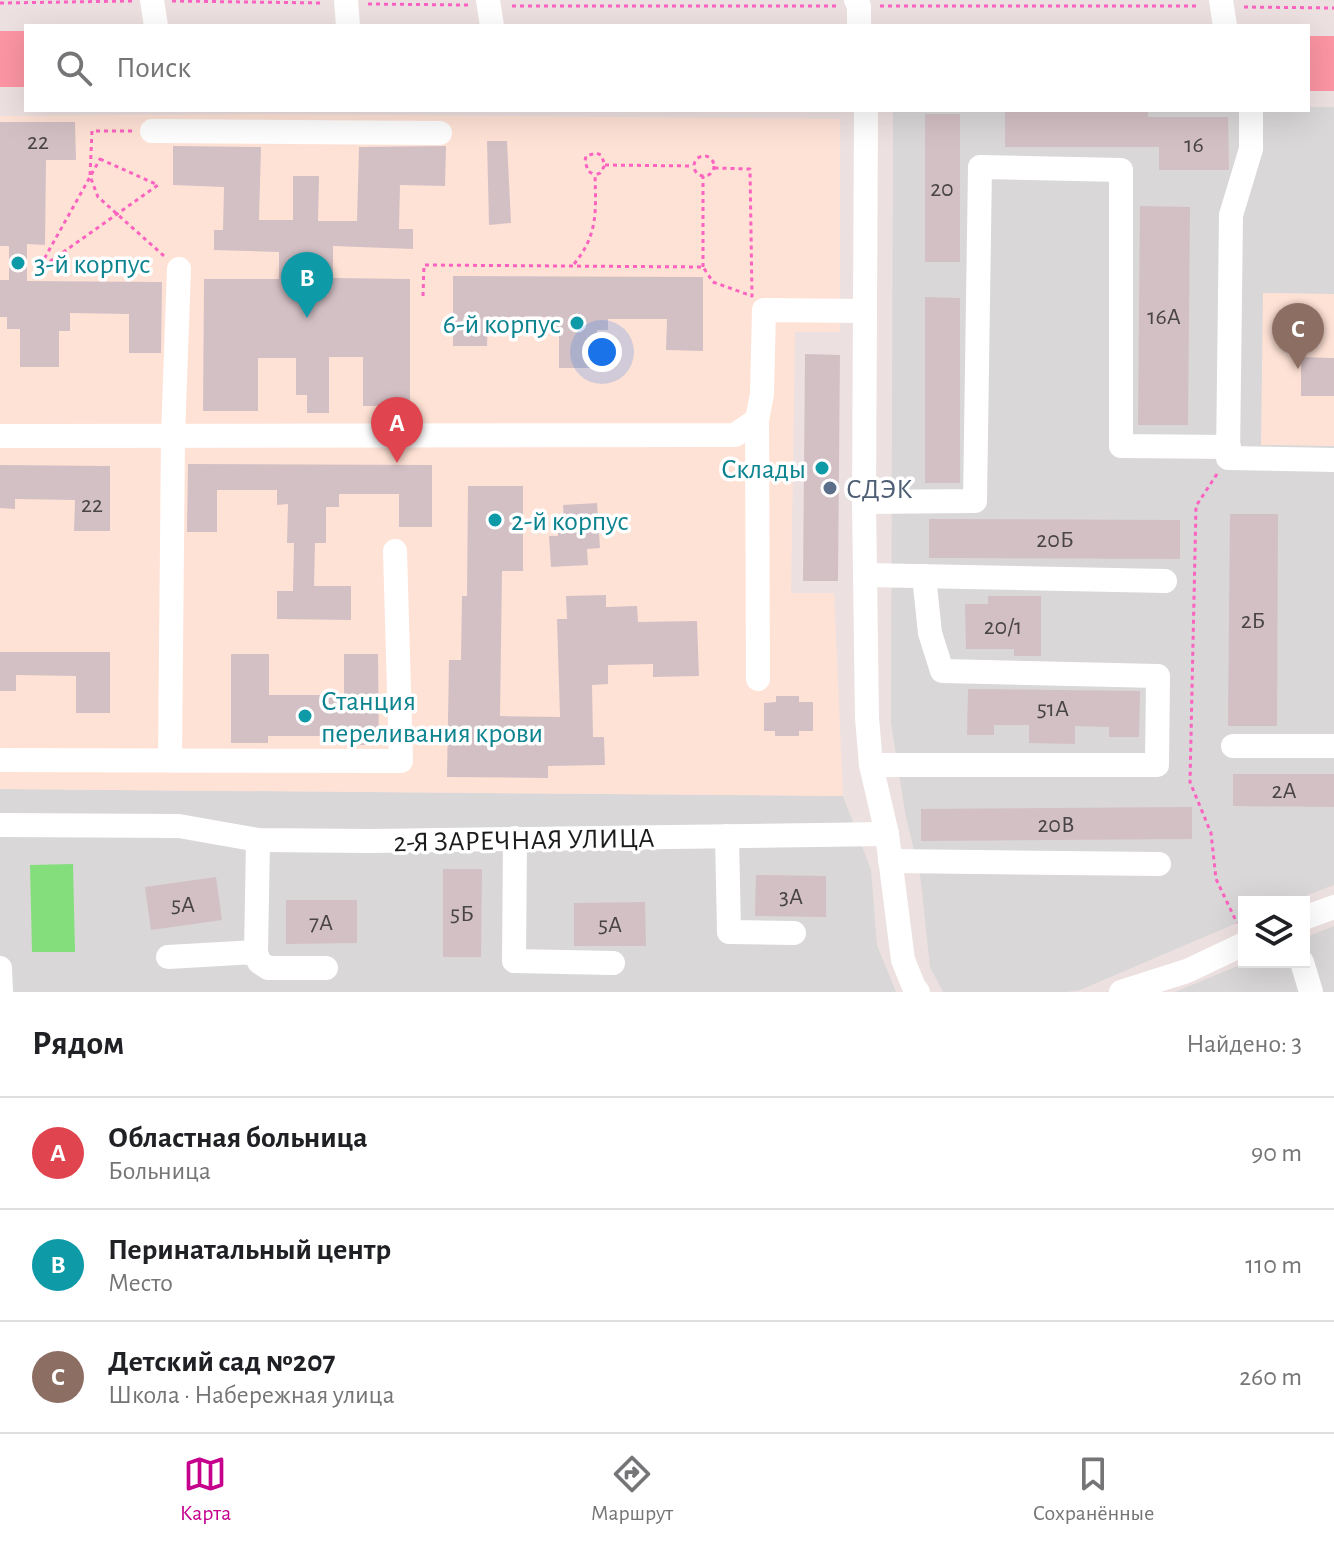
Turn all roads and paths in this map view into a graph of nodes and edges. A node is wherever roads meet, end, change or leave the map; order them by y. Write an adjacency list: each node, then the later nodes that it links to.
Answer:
1 (152, 0): 2 (path); 4 (path); 8 (street)
2 (0, 3)
3 (1334, 8): 7 (path)
4 (347, 10): 5 (path)
5 (490, 11): 6 (path)
6 (858, 11): 7 (path)
7 (1223, 11)
8 (156, 24)
9 (0, 46): 10 (main road)
10 (24, 46)
11 (1310, 51): 12 (main road)
12 (1334, 51)
13 (0, 72): 14 (main road)
14 (24, 72)
15 (1310, 76): 16 (main road)
16 (1334, 76)
17 (866, 112): 33 (street)
18 (1251, 112): 37 (street)
19 (278, 120): 20 (street); 21 (street)
20 (152, 131): 26 (path)
21 (440, 133)
22 (605, 165): 23 (path); 25 (path); 25 (path)
23 (693, 166): 24 (path); 27 (path)
24 (714, 168): 27 (path); 30 (path)
25 (595, 175): 29 (path)
26 (90, 176): 28 (path); 28 (path); 28 (path)
27 (703, 176): 30 (path)
28 (117, 215): 31 (path)
29 (573, 266): 30 (path); 32 (path)
30 (703, 267)
31 (179, 269): 36 (street)
32 (423, 296)
33 (864, 311): 34 (street); 39 (street)
34 (757, 420): 36 (street); 44 (street)
35 (0, 436): 36 (street)
36 (173, 436): 48 (street)
37 (1229, 453): 38 (street); 39 (street); 59 (path)
38 (1334, 460)
39 (864, 502): 41 (street)
40 (395, 551): 48 (street)
41 (865, 575): 42 (street); 49 (street)
42 (924, 576): 43 (street); 49 (street)
43 (1165, 581)
44 (758, 679)
45 (1233, 746): 46 (street)
46 (1334, 746)
47 (0, 760): 48 (street)
48 (170, 760)
49 (871, 765): 51 (street)
50 (0, 825): 54 (street, 2-Я ЗАРЕЧНАЯ УЛИЦА)
51 (887, 834): 52 (street, 2-Я ЗАРЕЧНАЯ УЛИЦА); 55 (street)
52 (727, 836): 53 (street, 2-Я ЗАРЕЧНАЯ УЛИЦА); 60 (street)
53 (515, 838): 54 (street, 2-Я ЗАРЕЧНАЯ УЛИЦА); 64 (street)
54 (258, 840): 62 (street)
55 (890, 861): 56 (street); 69 (street)
56 (1159, 864)
57 (1334, 907): 58 (street)
58 (1310, 916)
59 (1238, 927)
60 (794, 933)
61 (1238, 936): 70 (street)
62 (256, 952): 63 (street); 66 (street)
63 (168, 957)
64 (613, 963)
65 (0, 968): 68 (street)
66 (326, 968)
67 (1304, 968): 71 (street)
68 (1, 992)
69 (918, 992)
70 (1121, 992)
71 (1311, 992)

